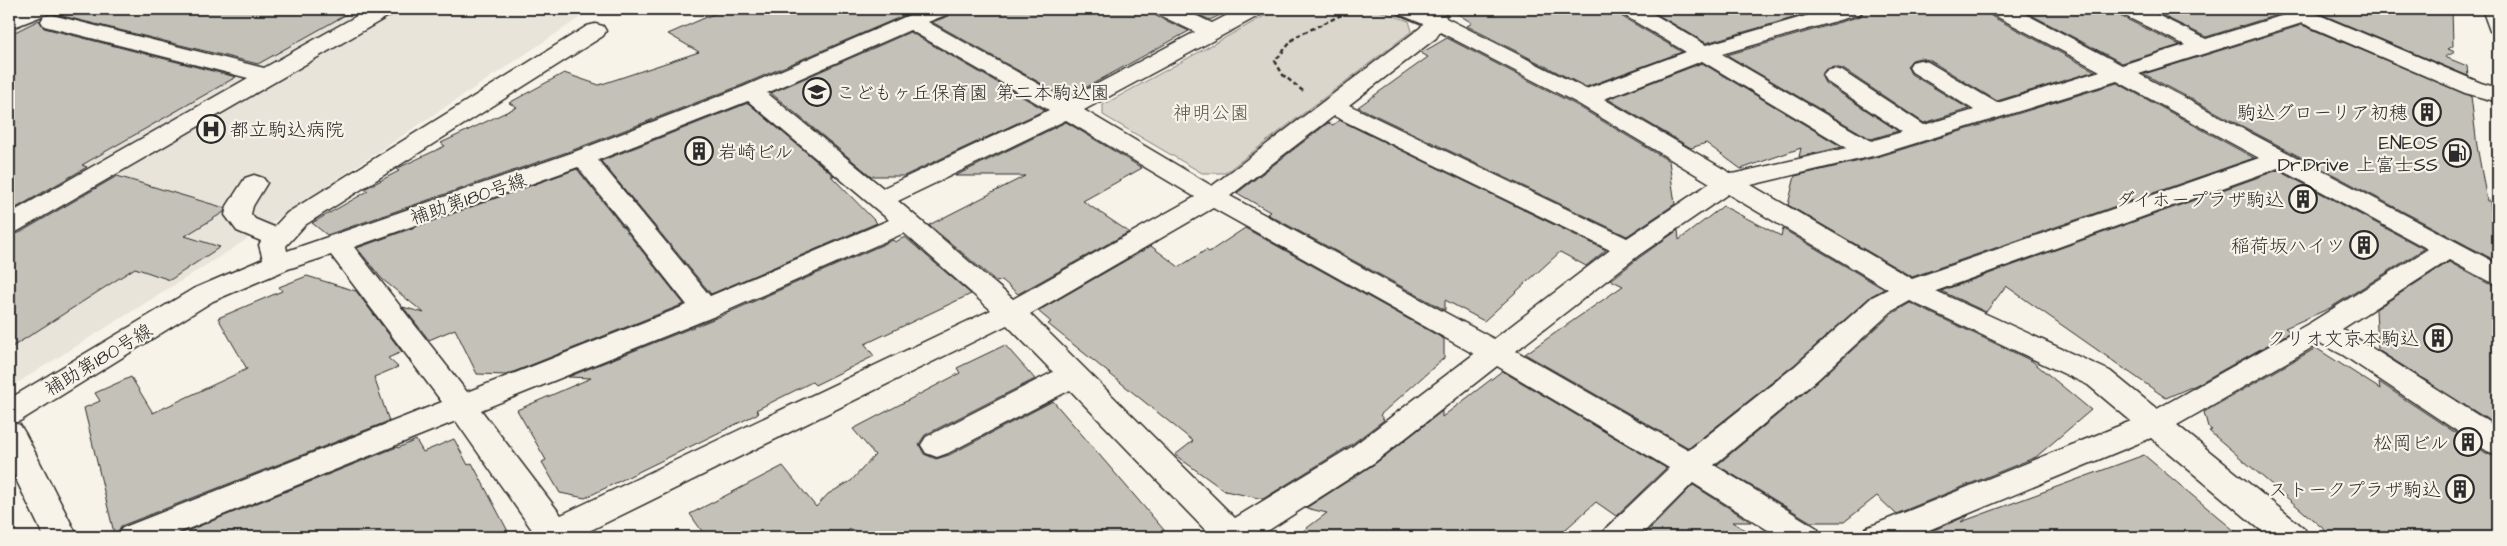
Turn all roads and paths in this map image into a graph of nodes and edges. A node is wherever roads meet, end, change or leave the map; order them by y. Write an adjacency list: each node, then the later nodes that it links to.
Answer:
1 (384, 9): 24 (street)
2 (940, 9): 15 (street, 補助第180号線)
3 (1165, 9): 19 (street)
4 (1254, 9): 19 (street)
5 (1354, 9): 27 (path)
6 (1407, 9): 14 (street)
7 (1630, 9): 21 (street)
8 (1852, 9): 21 (street)
9 (2000, 9): 23 (street)
10 (2129, 9): 20 (street)
11 (2493, 9): 17 (street)
12 (2295, 12): 20 (street); 28 (street)
13 (46, 15): 16 (street); 24 (street)
14 (1435, 15): 29 (street); 30 (street)
15 (911, 22): 26 (street, 補助第180号線); 31 (street)
16 (9, 23)
17 (2498, 26)
18 (596, 31): 46 (street)
19 (1211, 31): 31 (street)
20 (2205, 47): 23 (street)
21 (1703, 53): 29 (street); 34 (street)
22 (1920, 67): 32 (street)
23 (2119, 73): 32 (street); 36 (street)
24 (267, 76): 42 (street)
25 (1834, 76): 33 (street)
26 (752, 92): 35 (street, 補助第180号線); 40 (street)
27 (1307, 95)
28 (2498, 95)
29 (1585, 98): 38 (street)
30 (1333, 106): 39 (street); 44 (street)
31 (1066, 110): 39 (street); 40 (street)
32 (1994, 112): 33 (street)
33 (1921, 134): 34 (street)
34 (1868, 150): 38 (street)
35 (582, 158): 43 (street, 補助第180号線); 49 (street)
36 (2279, 159): 45 (street); 48 (street)
37 (254, 183): 46 (street)
38 (1727, 183): 44 (street); 48 (street)
39 (1212, 197): 50 (street); 52 (street)
40 (881, 199): 41 (street)
41 (906, 222): 49 (street); 50 (street)
42 (9, 225)
43 (337, 244): 46 (street, 補助第180号線); 54 (street)
44 (1629, 250): 52 (street)
45 (2447, 250): 47 (street); 51 (street)
46 (278, 251): 55 (street, 補助第180号線)
47 (2498, 275)
48 (1910, 290): 56 (street); 60 (street)
49 (705, 309): 54 (street)
50 (1011, 312): 53 (street); 61 (street)
51 (2320, 330): 56 (street); 58 (street)
52 (1494, 352): 60 (street); 64 (street)
53 (1073, 375): 59 (street); 64 (street)
54 (463, 408): 61 (street); 63 (street)
55 (9, 413)
56 (2156, 423): 67 (street); 68 (street)
57 (9, 433): 62 (street)
58 (2498, 442)
59 (937, 446)
60 (1691, 466): 65 (street); 66 (street)
61 (554, 535)
62 (61, 537)
63 (134, 537)
64 (1233, 537)
65 (1618, 537)
66 (1805, 537)
67 (1878, 537)
68 (2292, 537)

